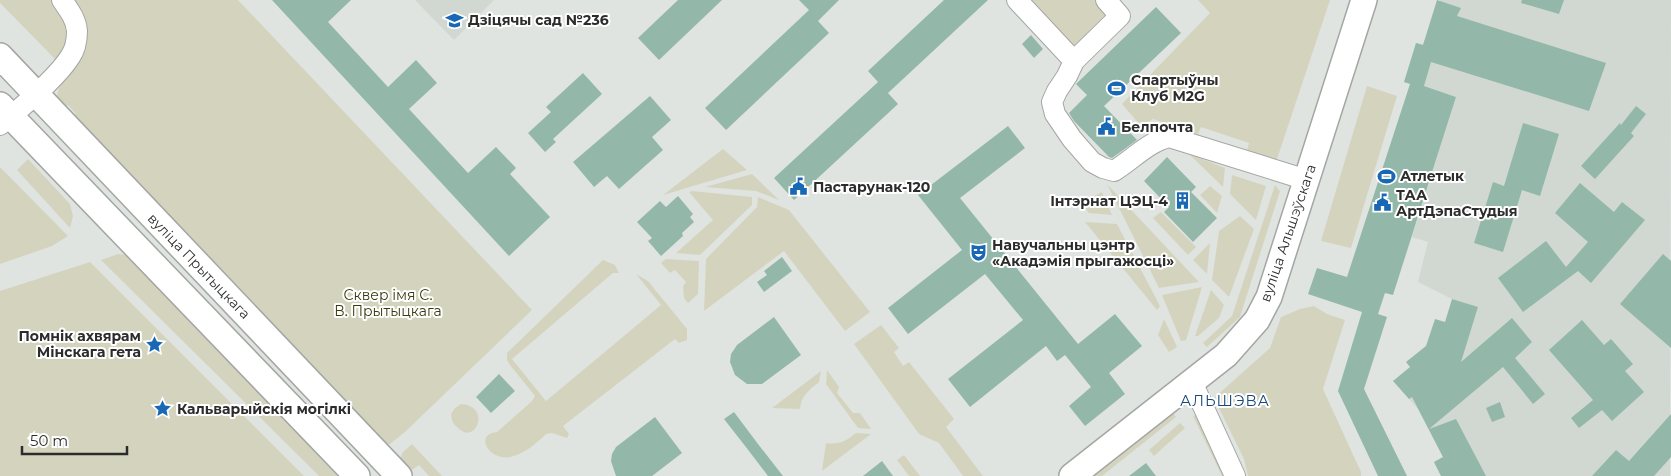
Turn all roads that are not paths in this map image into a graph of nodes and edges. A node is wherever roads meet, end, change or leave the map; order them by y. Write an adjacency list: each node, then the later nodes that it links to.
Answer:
1 (62, 0): 7 (street)
2 (1017, 0): 6 (street)
3 (1106, 0): 6 (street)
4 (1364, 0): 9 (main road, вуліца Альшэўскага)
5 (0, 56): 7 (main road, вуліца Прытыцкага)
6 (1074, 61): 9 (street)
7 (35, 94): 8 (street); 12 (main road, вуліца Прытыцкага)
8 (4, 115): 11 (main road)
9 (1307, 180): 10 (main road, вуліца Альшэўскага)
10 (1192, 382): 13 (main road, вуліца Альшэўскага); 14 (street)
11 (357, 476)
12 (399, 476)
13 (1072, 476)
14 (1235, 476)

